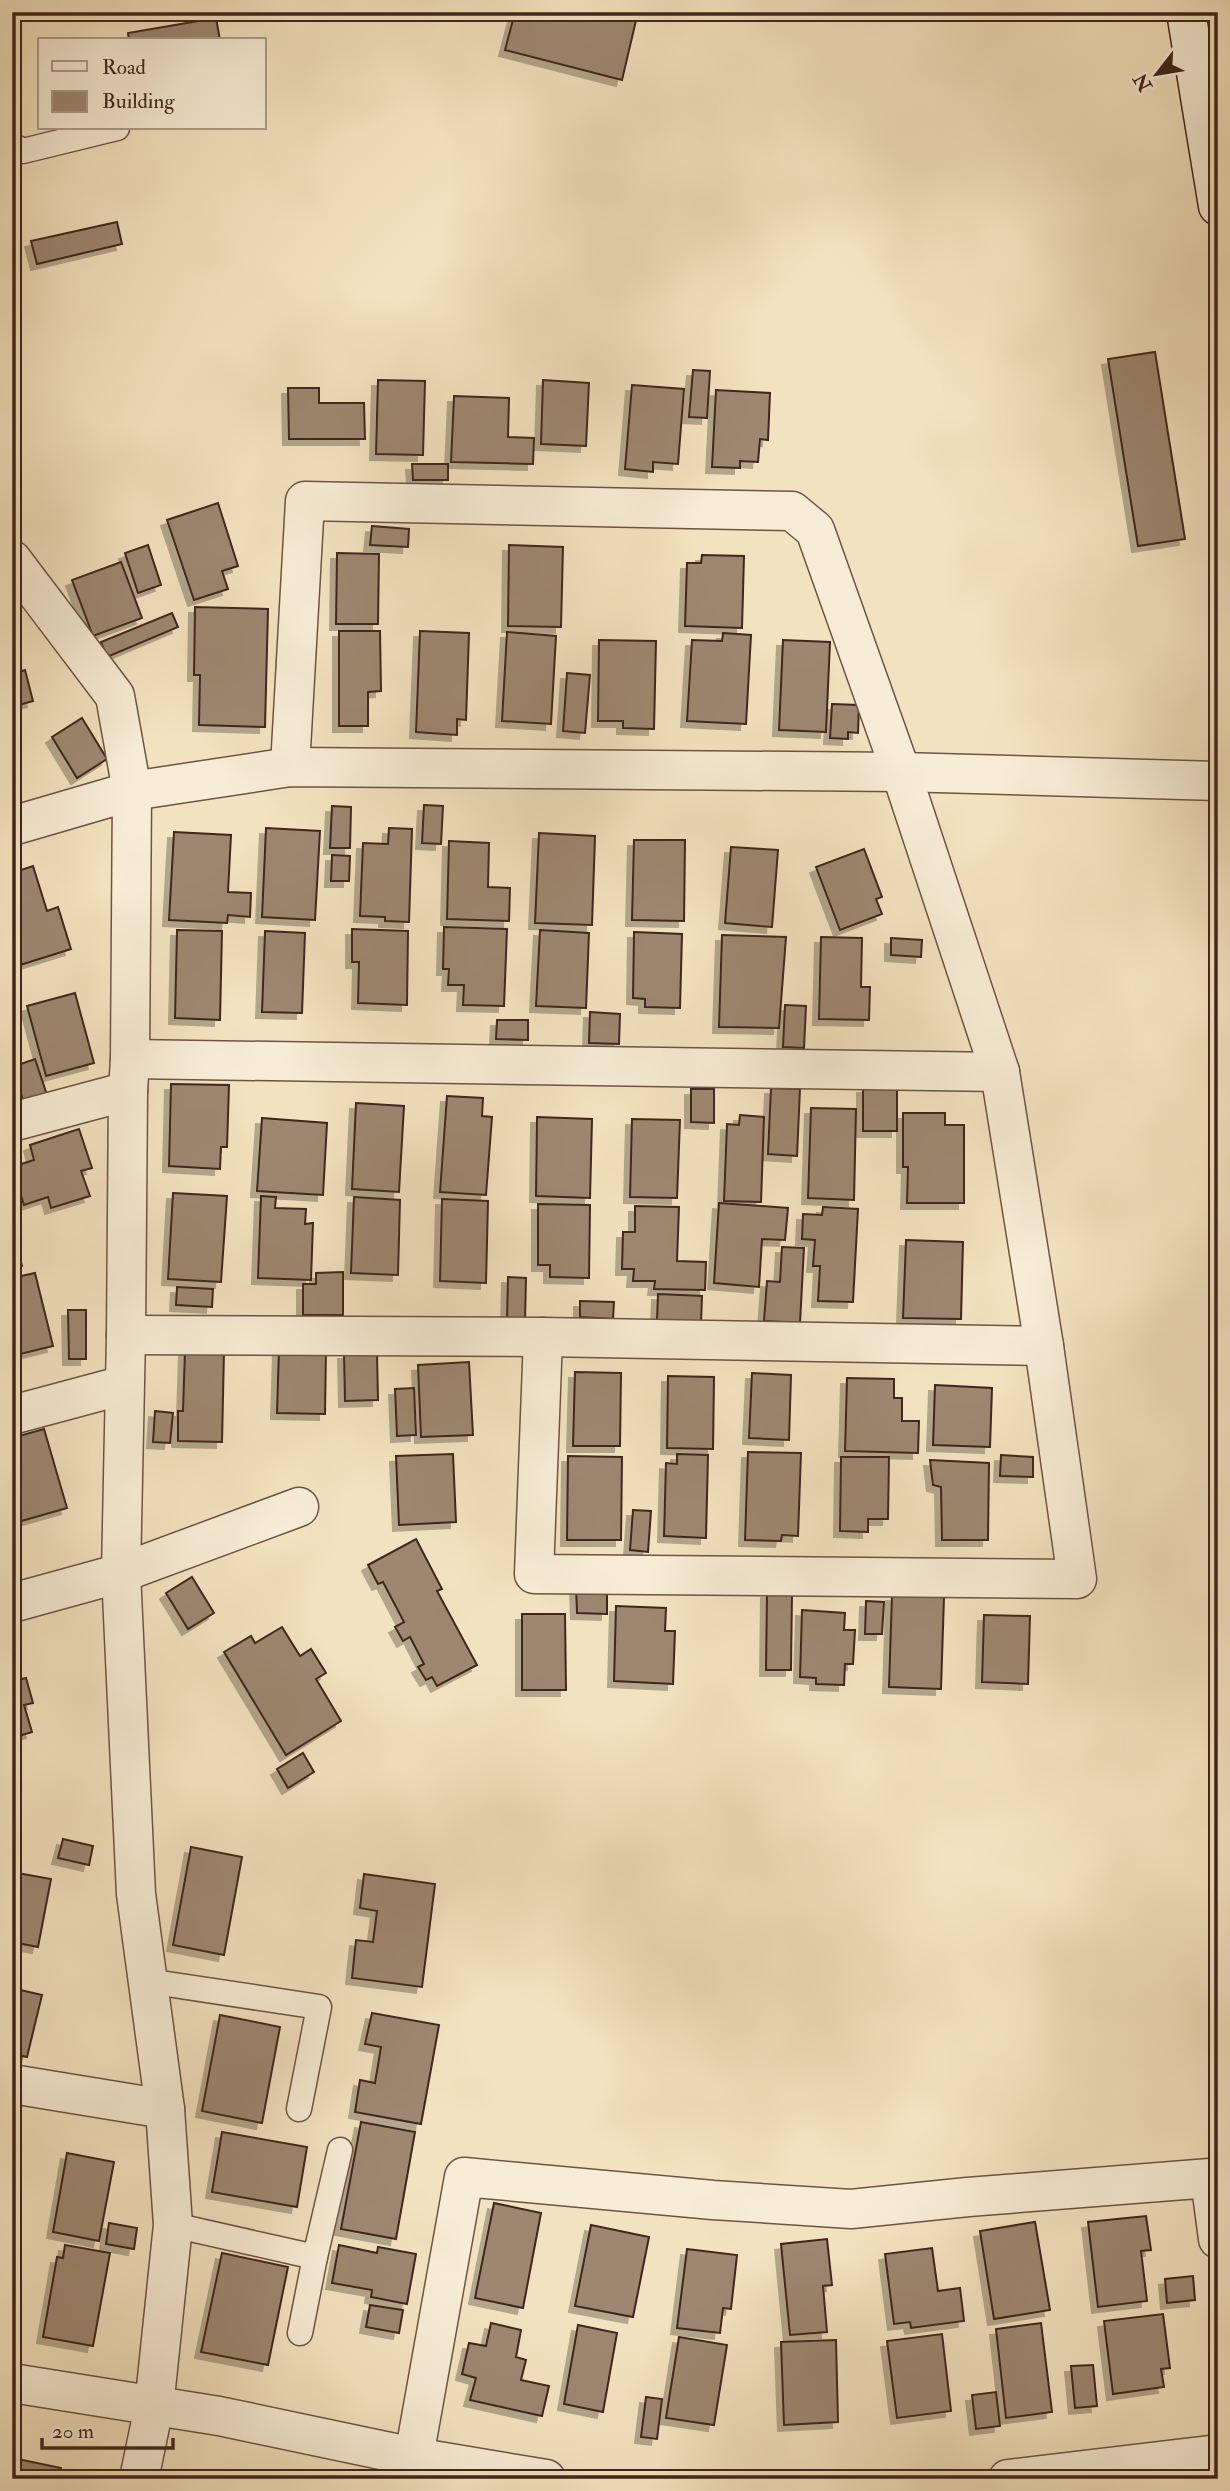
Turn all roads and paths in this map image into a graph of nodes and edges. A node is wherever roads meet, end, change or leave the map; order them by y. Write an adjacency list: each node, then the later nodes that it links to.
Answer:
1 (1186, 12): 4 (street)
2 (108, 130): 3 (lane)
3 (12, 145)
4 (1218, 206)
5 (12, 560): 9 (street)
6 (290, 767): 7 (street); 7 (street); 9 (street)
7 (901, 772): 8 (street); 11 (street)
8 (1218, 781)
9 (132, 791): 10 (street); 12 (street)
10 (12, 825)
11 (1000, 1072): 12 (street); 16 (street)
12 (129, 1075): 13 (street); 14 (street)
13 (12, 1122)
14 (126, 1335): 15 (street); 17 (street)
15 (543, 1337): 16 (street); 16 (street)
16 (1044, 1346)
17 (124, 1385): 18 (street); 20 (street)
18 (12, 1415)
19 (299, 1507): 20 (street)
20 (121, 1573): 21 (street); 22 (street)
21 (12, 1603)
22 (147, 1981): 24 (street); 25 (lane)
23 (12, 2084): 24 (street)
24 (165, 2109): 27 (street)
25 (299, 2109)
26 (340, 2150): 29 (lane)
27 (173, 2225): 29 (lane); 32 (street)
28 (1218, 2239): 34 (street)
29 (315, 2257): 30 (lane)
30 (300, 2333)
31 (12, 2383): 32 (street)
32 (154, 2407): 34 (street); 35 (street)
33 (1218, 2454): 37 (street)
34 (412, 2468): 36 (street)
35 (139, 2479)
36 (546, 2479)
37 (1008, 2479)

